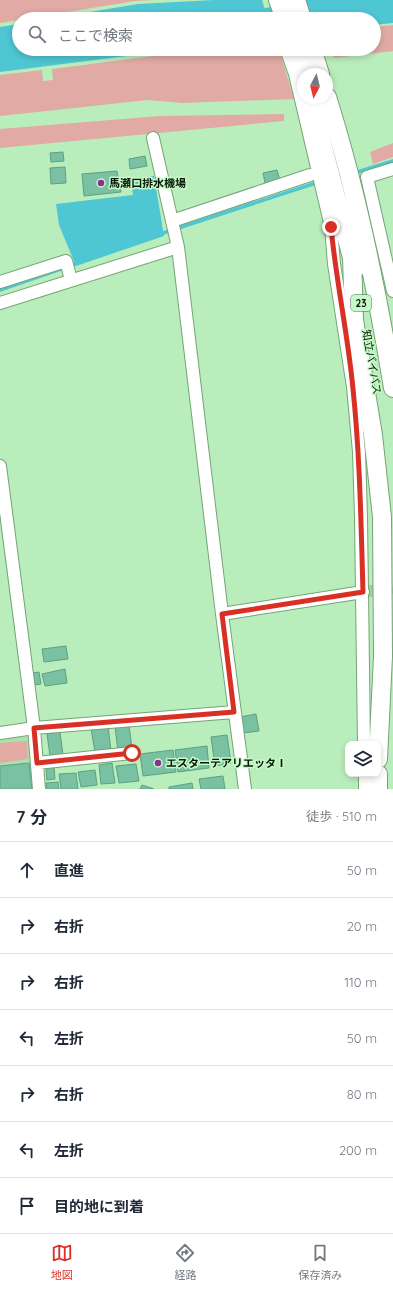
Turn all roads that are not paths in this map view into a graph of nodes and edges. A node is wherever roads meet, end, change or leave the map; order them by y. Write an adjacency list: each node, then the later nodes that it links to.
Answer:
1 (269, 0): 4 (street)
2 (278, 0): 5 (highway)
3 (296, 0): 6 (highway)
4 (273, 12)
5 (282, 12)
6 (300, 12)
7 (289, 56): 27 (street)
8 (297, 56): 10 (highway)
9 (314, 56): 11 (highway)
10 (301, 68)
11 (318, 68)
12 (312, 104): 19 (highway, 知立バイパス / 23)
13 (329, 104): 24 (highway, 知立バイパス / 23)
14 (153, 138): 17 (street)
15 (393, 169): 22 (street)
16 (310, 175): 17 (street)
17 (172, 221): 18 (street)
18 (178, 247): 20 (street); 28 (street)
19 (352, 257): 26 (highway, 知立バイパス / 23); 33 (highway)
20 (71, 280): 21 (street); 23 (street)
21 (0, 282)
22 (393, 291)
23 (0, 302)
24 (393, 388)
25 (0, 466): 30 (street)
26 (393, 512)
27 (363, 592): 28 (street); 32 (street)
28 (222, 614): 29 (street)
29 (234, 712): 30 (street); 39 (street)
30 (34, 728): 31 (street); 35 (street)
31 (0, 732)
32 (364, 741)
33 (379, 741)
34 (132, 753): 35 (street)
35 (37, 763): 38 (street)
36 (365, 777): 40 (street)
37 (378, 777): 41 (highway)
38 (39, 789)
39 (245, 789)
40 (365, 789)
41 (378, 789)

